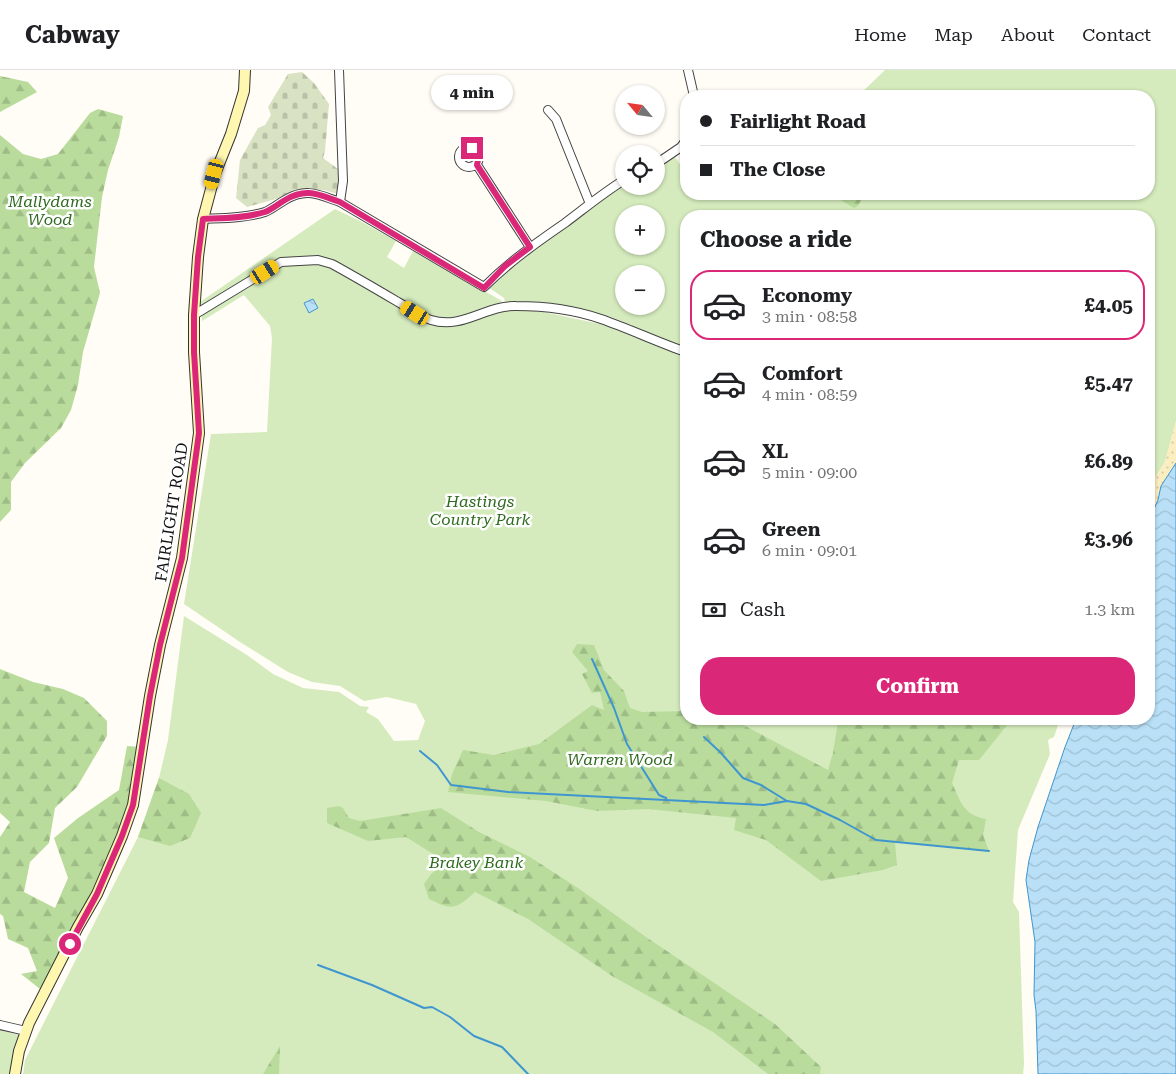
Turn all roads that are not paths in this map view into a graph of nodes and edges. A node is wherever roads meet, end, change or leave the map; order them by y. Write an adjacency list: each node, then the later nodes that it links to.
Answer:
1 (245, 70): 12 (street, FAIRLIGHT ROAD)
2 (339, 70): 10 (street)
3 (688, 70): 4 (street)
4 (693, 90)
5 (548, 110): 11 (street)
6 (680, 148): 7 (street)
7 (665, 158)
8 (477, 165): 13 (street)
9 (615, 186): 11 (street)
10 (340, 202): 12 (street); 13 (street)
11 (590, 204): 13 (street)
12 (203, 219): 14 (street, FAIRLIGHT ROAD)
13 (530, 247)
14 (194, 315): 15 (street); 17 (street, FAIRLIGHT ROAD)
15 (680, 350)
16 (0, 1025): 17 (street)
17 (26, 1031): 18 (street, FAIRLIGHT ROAD)
18 (15, 1074)

